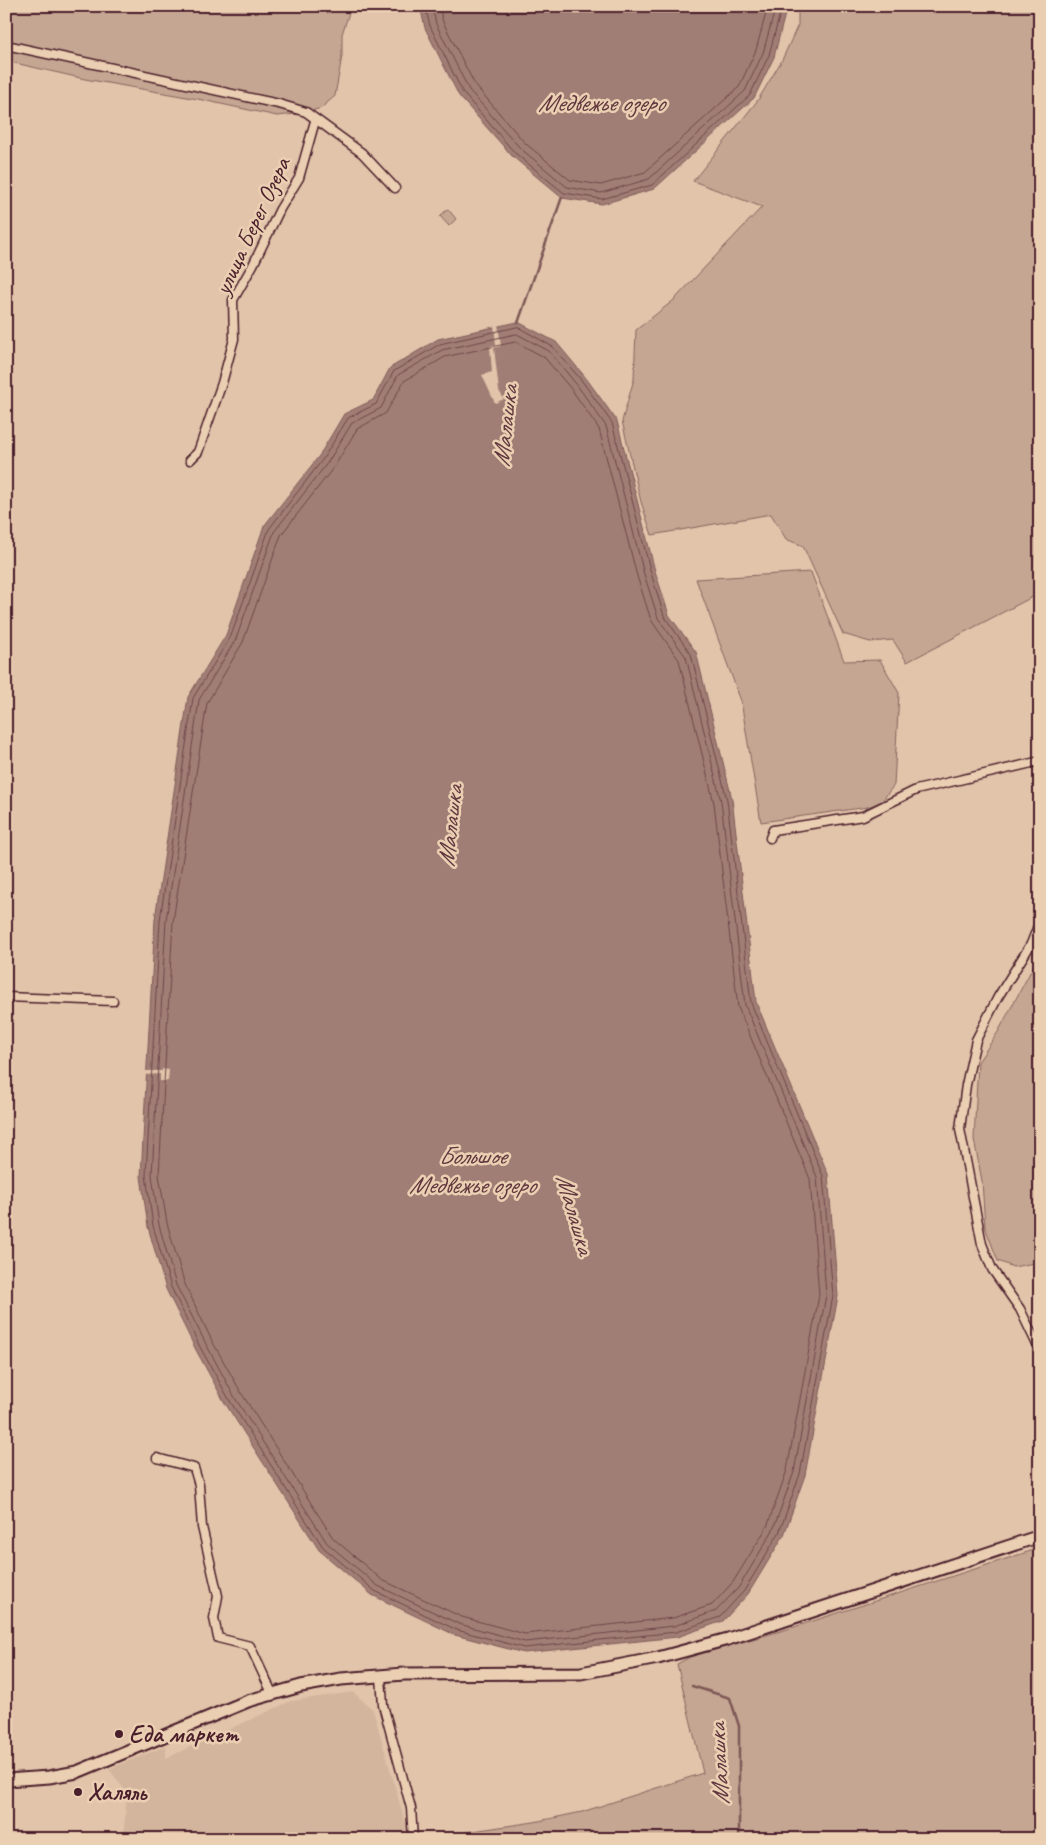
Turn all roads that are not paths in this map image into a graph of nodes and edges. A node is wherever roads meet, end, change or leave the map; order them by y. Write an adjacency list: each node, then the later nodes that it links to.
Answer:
1 (6, 45): 2 (street)
2 (315, 121): 3 (street); 4 (street, улица Берег Озера)
3 (396, 188)
4 (190, 460)
5 (1040, 763): 6 (street)
6 (770, 838)
7 (1040, 921): 10 (street)
8 (6, 997): 9 (street)
9 (113, 1001)
10 (1040, 1351)
11 (157, 1458): 14 (street)
12 (1040, 1536): 13 (main road)
13 (381, 1676): 14 (main road); 16 (street)
14 (272, 1693): 15 (main road)
15 (6, 1780)
16 (413, 1839)

